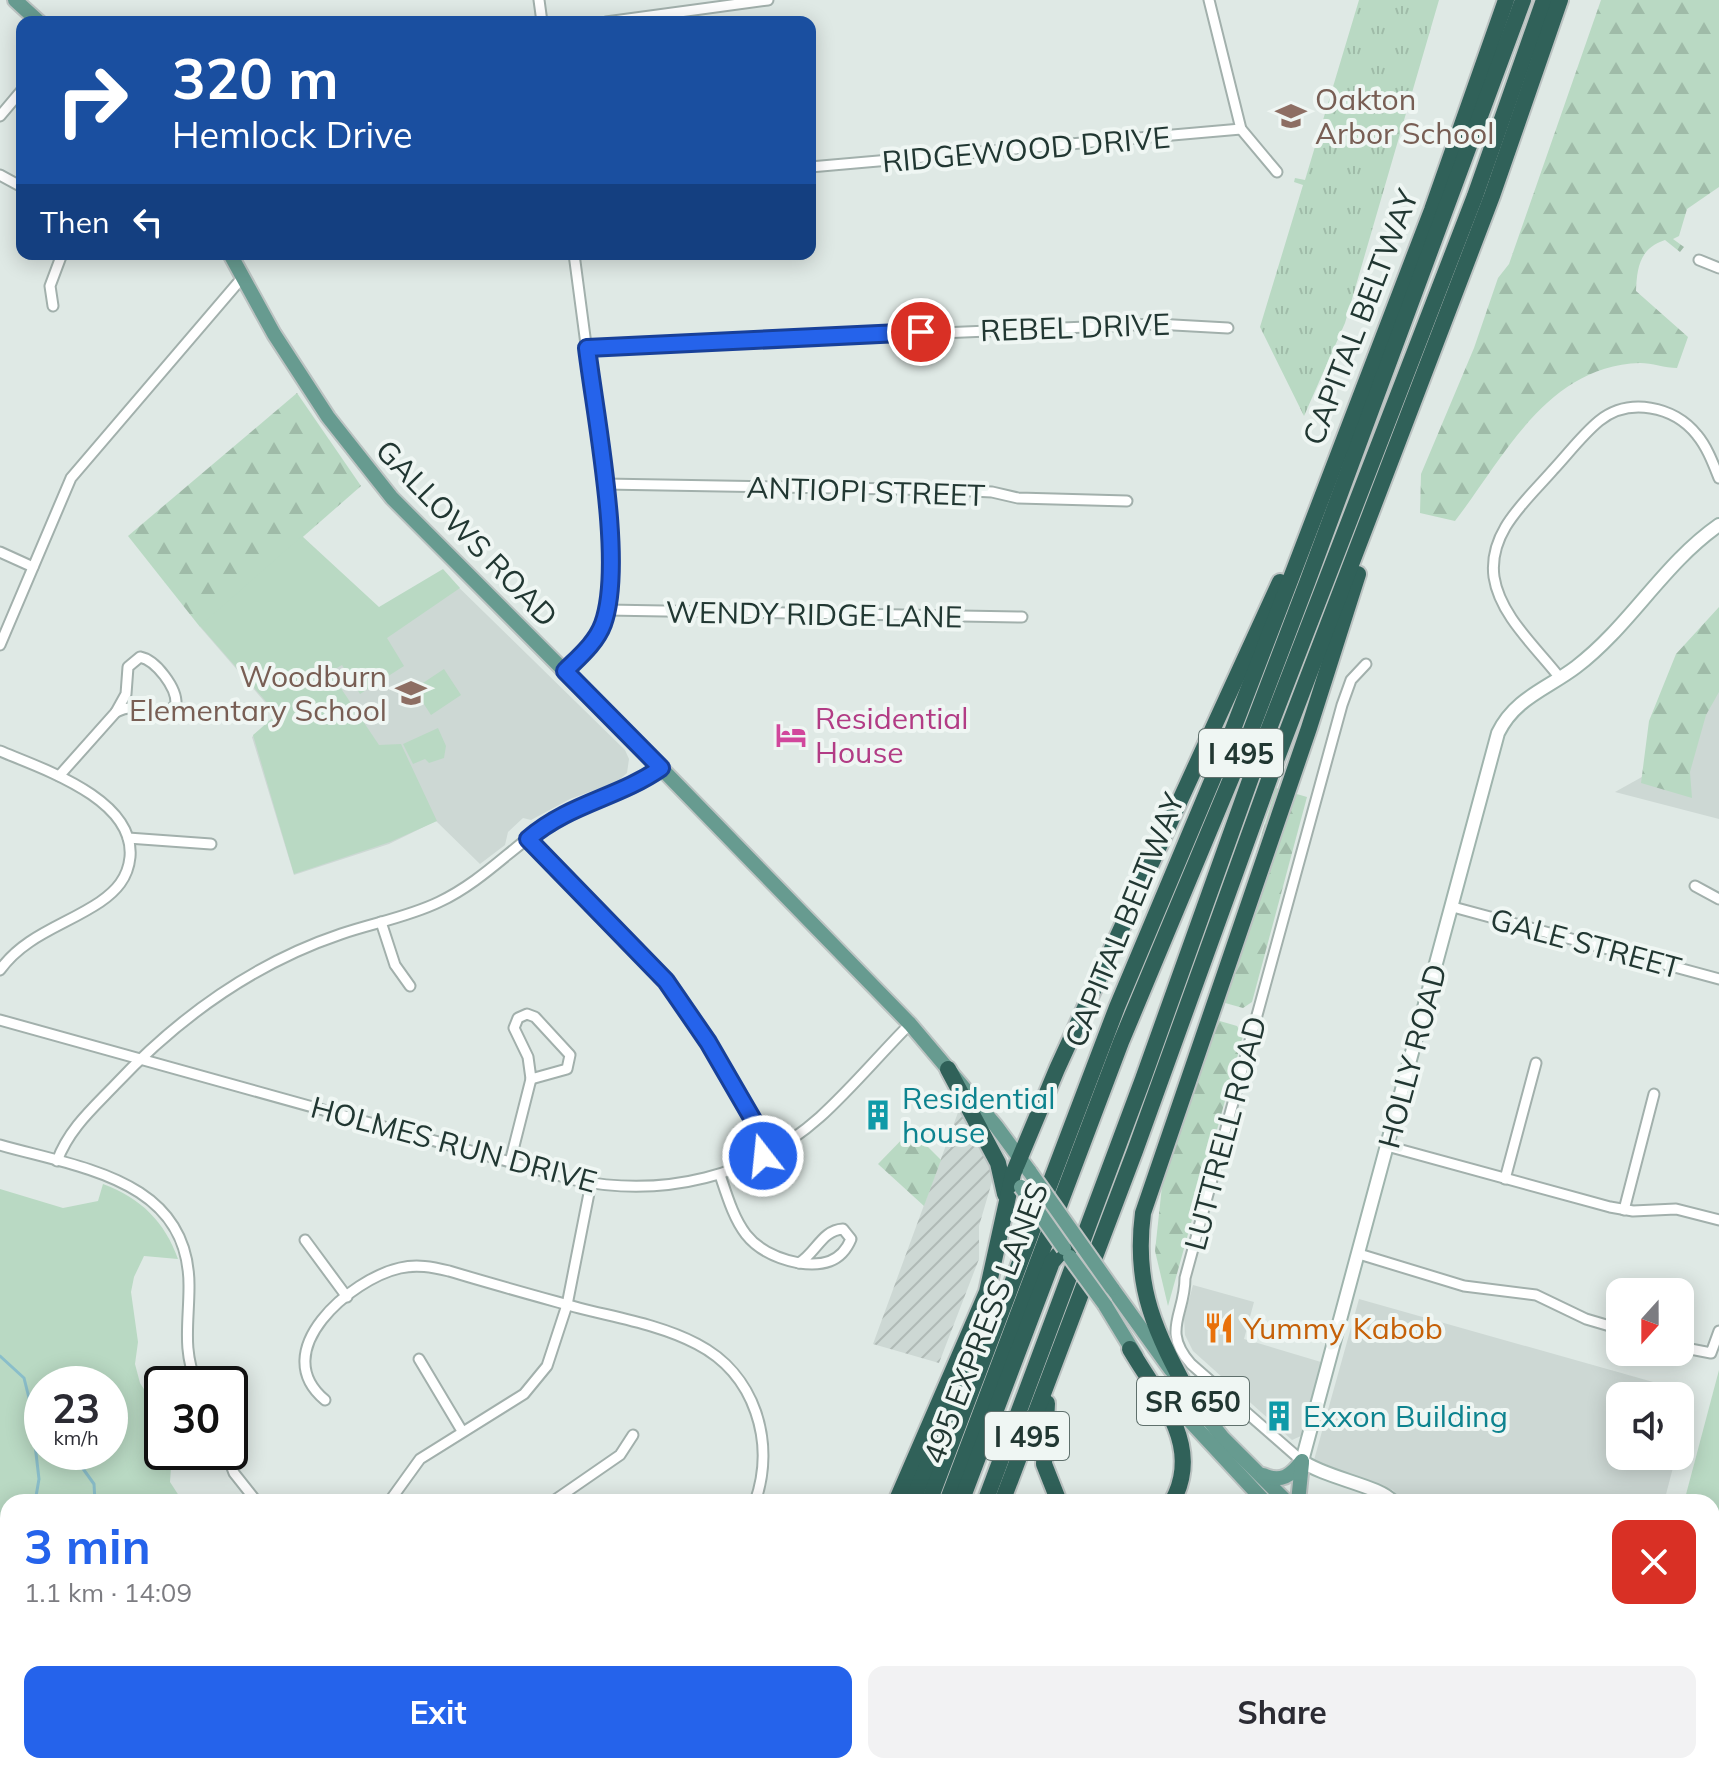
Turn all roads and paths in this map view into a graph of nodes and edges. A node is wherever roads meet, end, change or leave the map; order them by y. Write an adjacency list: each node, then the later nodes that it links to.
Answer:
1 (15, 0): 8 (main road)
2 (768, 0): 9 (street)
3 (1209, 0): 12 (street)
4 (1506, 0): 27 (highway, CAPITAL BELTWAY / I 495)
5 (1523, 0): 102 (highway, 495 EXPRESS LANES / I 495)
6 (1544, 0): 105 (highway, 495 EXPRESS LANES / I 495)
7 (1560, 0): 24 (highway, I 495)
8 (32, 16)
9 (650, 16)
10 (16, 97): 11 (street)
11 (0, 116)
12 (1241, 129): 13 (street, RIDGEWOOD DRIVE); 14 (street)
13 (816, 166)
14 (1277, 172)
15 (60, 260): 21 (street)
16 (233, 260): 20 (main road, GALLOWS ROAD / SR 650)
17 (575, 260): 23 (street)
18 (1699, 260): 19 (street)
19 (1719, 268)
20 (242, 278): 31 (street); 36 (main road, GALLOWS ROAD / SR 650)
21 (53, 306)
22 (1228, 328): 23 (street, REBEL DRIVE)
23 (587, 348): 26 (street)
24 (1392, 459): 87 (highway, I 495); 88 (highway)
25 (1719, 478): 37 (street)
26 (604, 484): 28 (street, ANTIOPI STREET); 32 (street)
27 (1324, 490): 54 (highway, CAPITAL BELTWAY / I 495); 64 (highway)
28 (1127, 501)
29 (1719, 525): 37 (street, HOLLY ROAD)
30 (0, 552): 31 (street)
31 (33, 567): 34 (street)
32 (607, 610): 33 (street, WENDY RIDGE LANE); 36 (street)
33 (1022, 617)
34 (0, 645)
35 (1366, 664): 92 (street, LUTTRELL ROAD)
36 (565, 671): 40 (main road, GALLOWS ROAD / SR 650)
37 (1560, 678): 47 (street, HOLLY ROAD)
38 (116, 712): 38 (street); 41 (street)
39 (0, 751): 41 (street)
40 (661, 768): 43 (street); 53 (main road, GALLOWS ROAD / SR 650)
41 (59, 776): 42 (street)
42 (128, 838): 44 (street); 49 (street)
43 (528, 839): 48 (street); 63 (street)
44 (211, 844)
45 (1695, 886): 46 (street)
46 (1719, 899)
47 (1453, 907): 50 (street, GALE STREET); 62 (street, HOLLY ROAD)
48 (381, 922): 51 (street); 55 (street)
49 (0, 970)
50 (1719, 979)
51 (410, 986)
52 (0, 1020): 55 (street, HOLMES RUN DRIVE)
53 (910, 1024): 57 (main road, GALLOWS ROAD / SR 650); 63 (street, HOLMES RUN DRIVE)
54 (1105, 1038): 100 (highway); 101 (highway, CAPITAL BELTWAY / I 495)
55 (140, 1059): 65 (street); 66 (street, HOLMES RUN DRIVE)
56 (1536, 1063): 68 (street)
57 (948, 1069): 60 (main road, GALLOWS ROAD / SR 650); 71 (highway)
58 (531, 1079): 58 (street); 66 (street)
59 (1654, 1094): 72 (street)
60 (969, 1097): 64 (main road, GALLOWS ROAD / SR 650); 69 (main road, GALLOWS ROAD / SR 650)
61 (0, 1145): 65 (street)
62 (1387, 1146): 68 (street); 76 (street, HOLLY ROAD)
63 (763, 1156): 67 (street, HOLMES RUN DRIVE)
64 (1020, 1157): 69 (highway); 75 (main road, GALLOWS ROAD / SR 650, bridge)
65 (57, 1161): 86 (street)
66 (510, 1162): 70 (street, HOLMES RUN DRIVE)
67 (720, 1175): 70 (street, HOLMES RUN DRIVE); 77 (street)
68 (1505, 1179): 72 (street)
69 (1017, 1181): 71 (highway); 75 (main road, GALLOWS ROAD / SR 650, bridge)
70 (591, 1183): 80 (street)
71 (1006, 1202): 99 (highway)
72 (1624, 1210): 73 (street)
73 (1719, 1220)
74 (305, 1240): 79 (street)
75 (1071, 1249): 78 (highway); 83 (main road, GALLOWS ROAD / SR 650, bridge); 88 (main road, GALLOWS ROAD / SR 650, bridge)
76 (1359, 1254): 81 (street); 92 (street, HOLLY ROAD)
77 (799, 1263): 77 (street)
78 (1055, 1267): 103 (highway); 104 (highway)
79 (347, 1297): 80 (street); 89 (street)
80 (567, 1305): 90 (street); 98 (street)
81 (1606, 1325)
82 (1719, 1331): 84 (street)
83 (1130, 1349): 108 (highway); 109 (main road, GALLOWS ROAD / SR 650)
84 (1694, 1350)
85 (419, 1359): 90 (street)
86 (192, 1366)
87 (1053, 1369): 106 (highway, I 495); 107 (highway)
88 (1191, 1398): 93 (main road, GALLOWS ROAD / SR 650)
89 (325, 1400)
90 (462, 1431): 96 (street)
91 (633, 1435): 97 (street)
92 (1302, 1461): 93 (main road); 111 (main road); 112 (street, LUTTRELL ROAD)
93 (1254, 1469): 110 (main road, GALLOWS ROAD / SR 650)
94 (233, 1470): 95 (street)
95 (251, 1494)
96 (395, 1494)
97 (564, 1494)
98 (757, 1494)
99 (899, 1494)
100 (915, 1494)
101 (932, 1494)
102 (950, 1494)
103 (964, 1494)
104 (974, 1494)
105 (988, 1494)
106 (1005, 1494)
107 (1055, 1494)
108 (1175, 1494)
109 (1257, 1494)
110 (1279, 1494)
111 (1299, 1494)
112 (1384, 1494)

